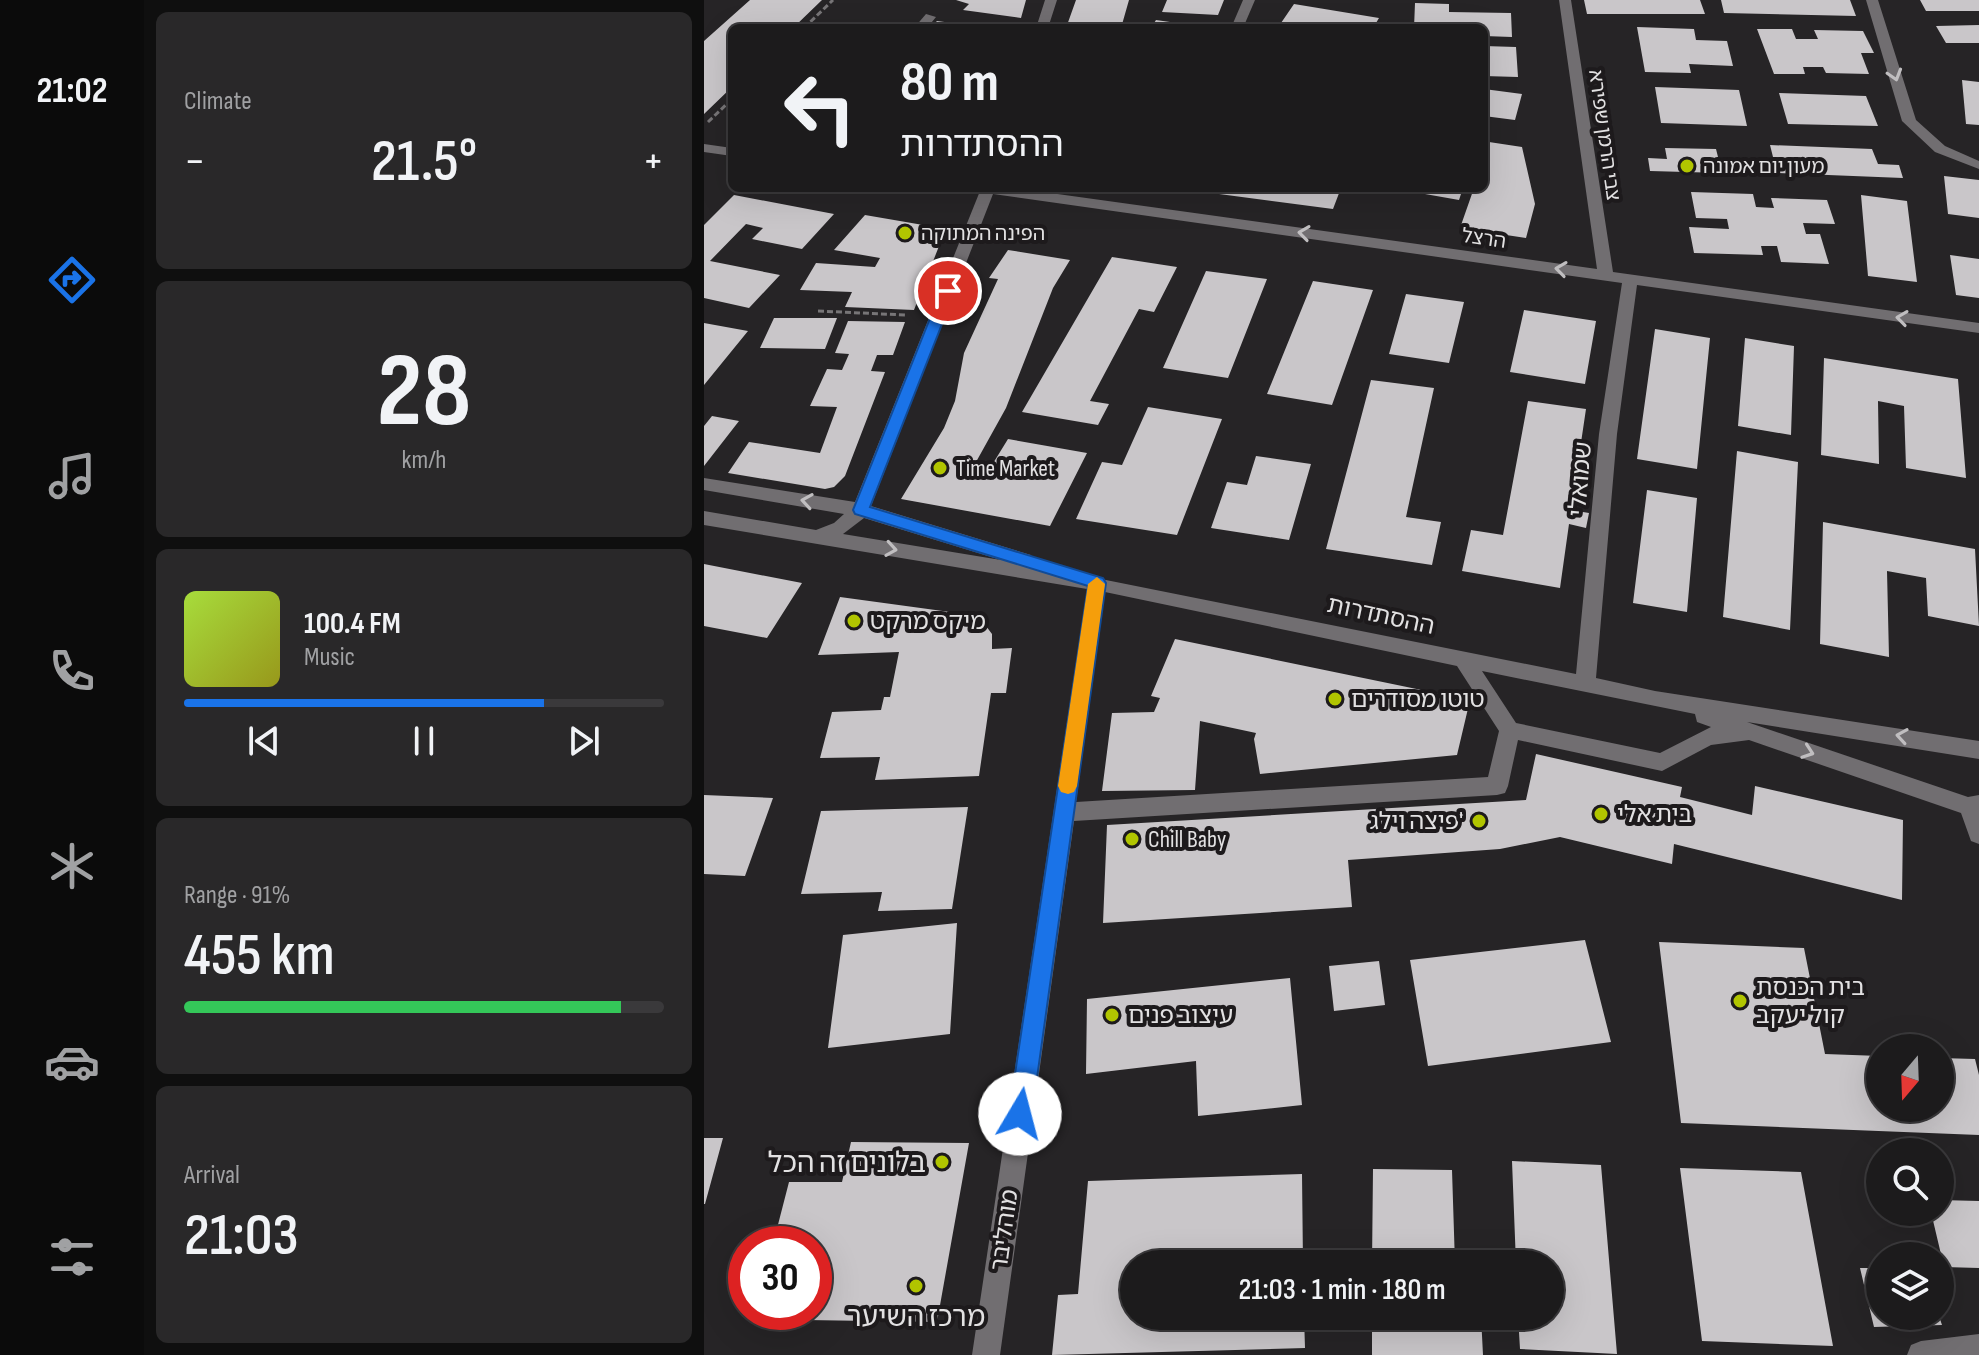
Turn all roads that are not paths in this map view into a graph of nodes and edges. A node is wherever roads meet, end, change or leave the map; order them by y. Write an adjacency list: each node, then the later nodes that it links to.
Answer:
1 (1051, 0): 7 (street)
2 (1249, 0): 8 (street)
3 (1565, 0): 14 (street, צבי הרמן שפירא)
4 (1872, 0): 11 (street, one-way to 11)
5 (930, 17): 6 (street)
6 (924, 24)
7 (1043, 24)
8 (1239, 24)
9 (704, 148): 10 (street)
10 (728, 151)
11 (1979, 165)
12 (984, 192): 18 (street)
13 (1014, 192): 14 (street, הרצל, one-way to 13)
14 (1606, 276): 15 (street, הרצל)
15 (1630, 279): 16 (street, הרצל, one-way to 15); 23 (street, שמואלי)
16 (1979, 328)
17 (704, 484): 18 (street, ההסתדרות, one-way to 17)
18 (861, 510): 20 (street); 21 (street, ההסתדרות)
19 (704, 518): 20 (street, ההסתדרות)
20 (816, 537): 21 (street, ההסתדרות, one-way to 21)
21 (1097, 583): 22 (street, ההסתדרות); 29 (street, מוהליבר)
22 (1463, 659): 23 (street, ההסתדרות); 25 (street)
23 (1585, 684): 24 (street, ההסתדרות)
24 (1655, 699): 26 (street, ההסתדרות); 27 (street, ההסתדרות, one-way to 24)
25 (1510, 730): 26 (street); 29 (street)
26 (1754, 733): 28 (street, ההסתדרות, one-way to 28)
27 (1979, 750)
28 (1976, 806): 30 (street)
29 (1064, 812): 32 (street, מוהליבר)
30 (1979, 834)
31 (1979, 1348): 33 (street)
32 (986, 1355)
33 (1921, 1355)

